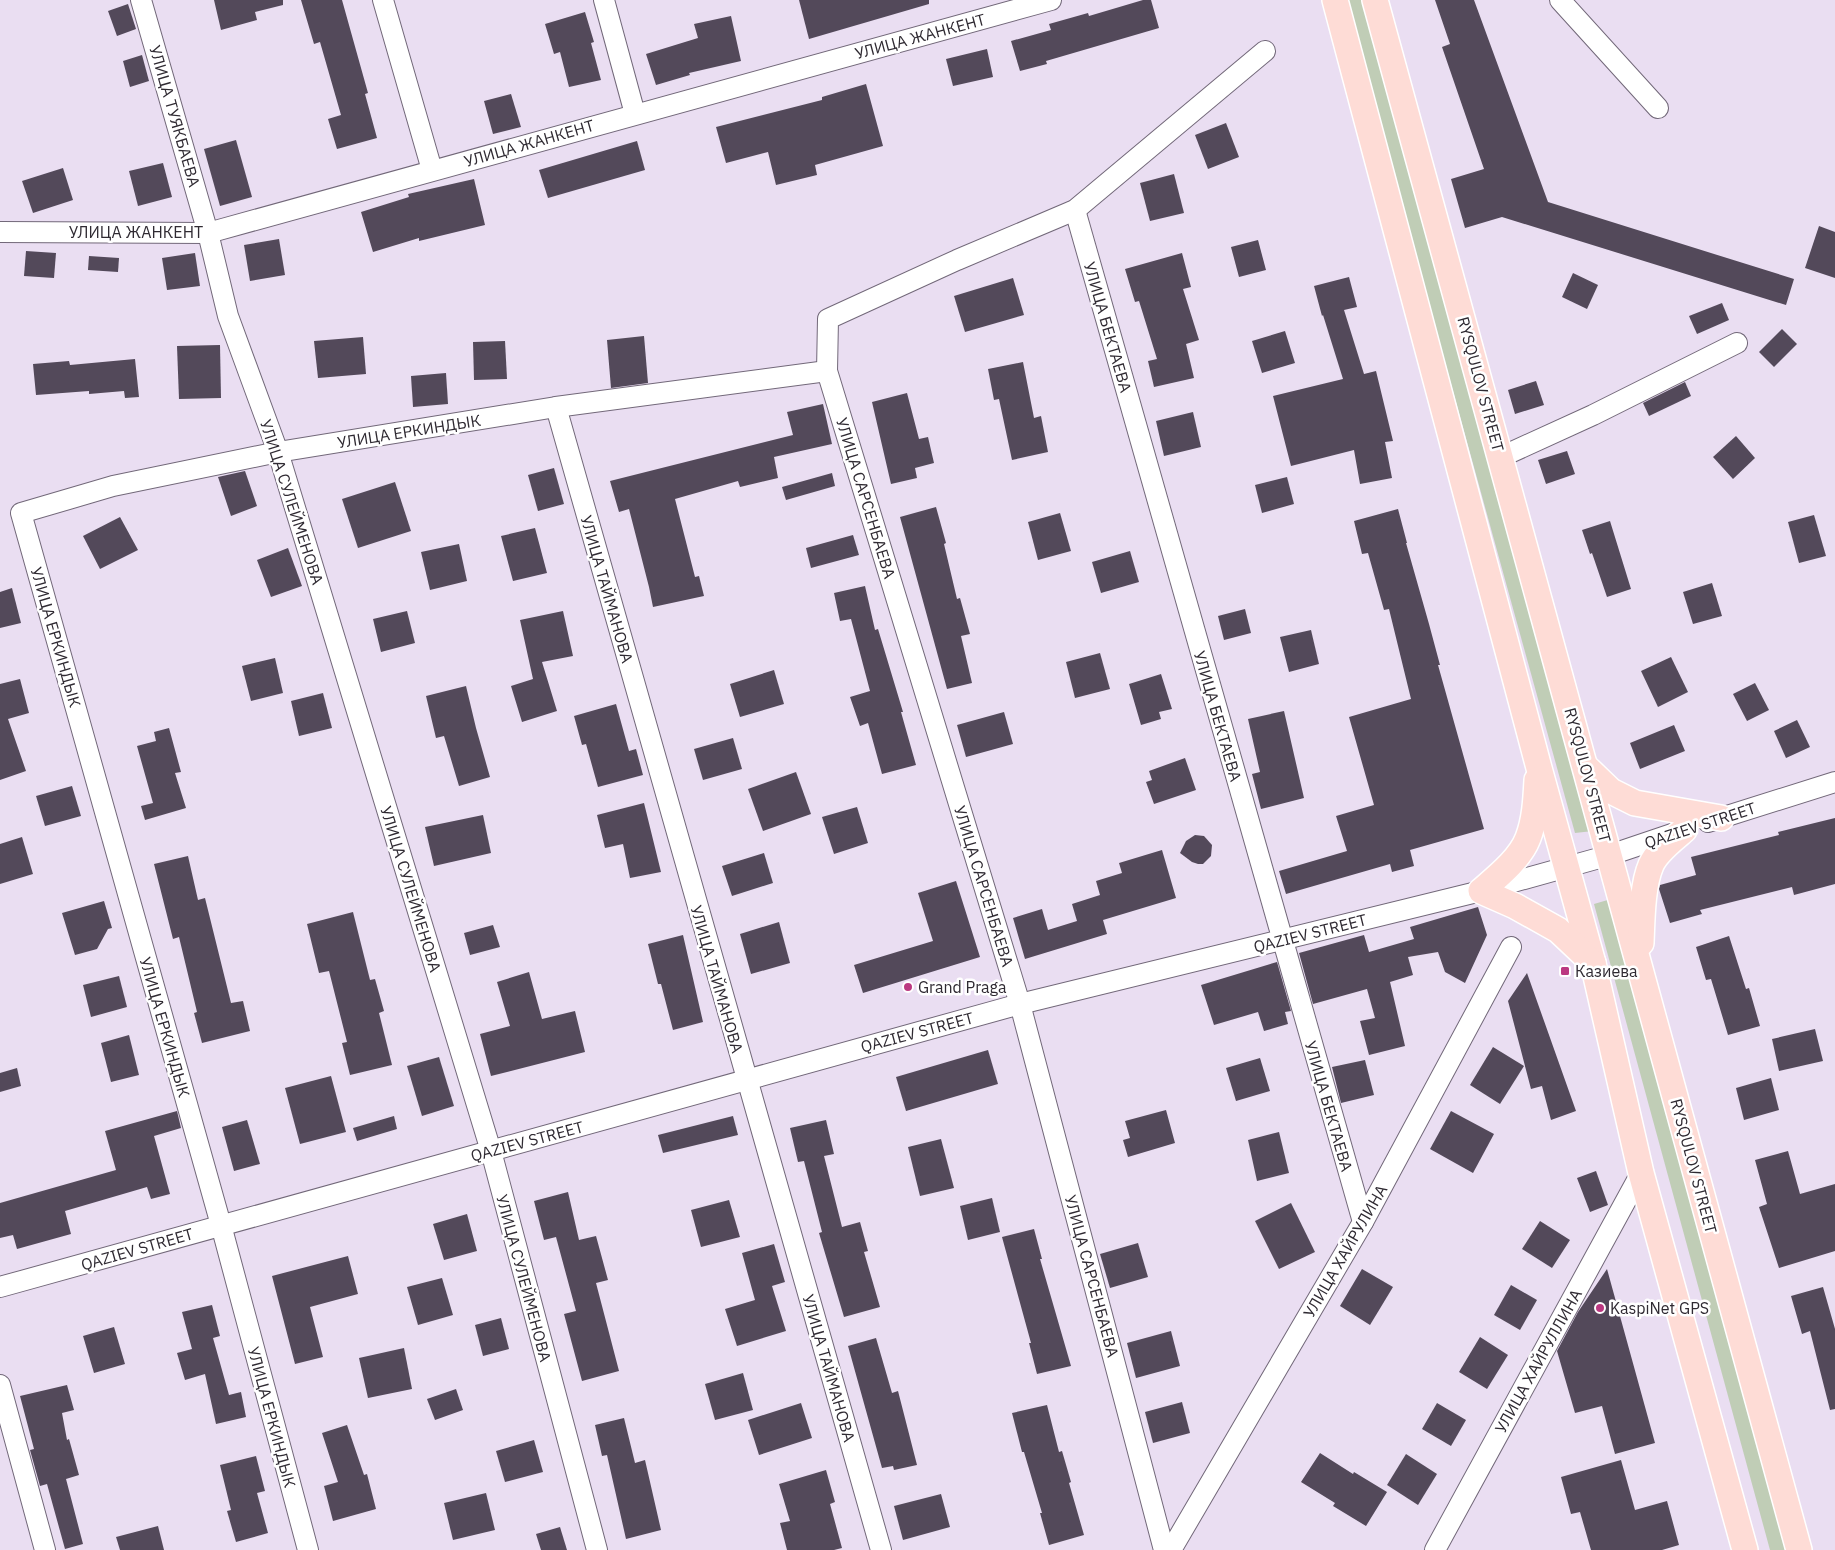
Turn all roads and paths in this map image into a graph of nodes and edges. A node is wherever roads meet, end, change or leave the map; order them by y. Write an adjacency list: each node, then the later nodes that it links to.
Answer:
1 (141, 0): 14 (street, УЛИЦА ТУЯКБАЕВА)
2 (383, 0): 11 (street)
3 (604, 0): 10 (street)
4 (1052, 0): 10 (street, УЛИЦА ЖАНКЕНТ)
5 (1335, 0): 21 (main road)
6 (1375, 0): 19 (main road, RYSQULOV STREET)
7 (1560, 0): 9 (street)
8 (1265, 51): 12 (street)
9 (1658, 108)
10 (635, 114): 11 (street, УЛИЦА ЖАНКЕНТ)
11 (432, 170): 14 (street, УЛИЦА ЖАНКЕНТ)
12 (1075, 210): 16 (street, УЛИЦА САРСЕНБАЕВА); 28 (street, УЛИЦА БЕКТАЕВА)
13 (0, 232): 14 (street, УЛИЦА ЖАНКЕНТ)
14 (208, 233): 18 (street, УЛИЦА СУЛЕЙМЕНОВА)
15 (1737, 343): 19 (street)
16 (827, 371): 17 (street, УЛИЦА ЕРКИНДЫК); 32 (street, УЛИЦА САРСЕНБАЕВА)
17 (556, 407): 18 (street, УЛИЦА ЕРКИНДЫК); 33 (street, УЛИЦА ТАЙМАНОВА)
18 (278, 452): 34 (street, УЛИЦА СУЛЕЙМЕНОВА); 37 (street, УЛИЦА ЕРКИНДЫК)
19 (1501, 457): 20 (main road, RYSQULOV STREET)
20 (1586, 767): 23 (main road); 25 (main road, RYSQULOV STREET)
21 (1539, 768): 26 (main road); 27 (main road)
22 (1835, 782): 23 (street, QAZIEV STREET)
23 (1721, 818): 24 (street, QAZIEV STREET)
24 (1684, 830): 25 (street, QAZIEV STREET); 31 (main road)
25 (1610, 855): 26 (street, QAZIEV STREET); 31 (main road, RYSQULOV STREET)
26 (1566, 866): 27 (street, QAZIEV STREET); 30 (main road)
27 (1481, 891): 28 (street, QAZIEV STREET); 30 (main road)
28 (1281, 939): 32 (street, QAZIEV STREET); 36 (street, УЛИЦА БЕКТАЕВА)
29 (1511, 947): 36 (street, УЛИЦА ХАЙРУЛИНА)
30 (1592, 963): 35 (main road)
31 (1639, 963): 48 (main road, RYSQULOV STREET)
32 (1020, 1004): 33 (street, QAZIEV STREET); 44 (street, УЛИЦА САРСЕНБАЕВА)
33 (746, 1080): 34 (street, QAZIEV STREET); 43 (street, УЛИЦА ТАЙМАНОВА)
34 (491, 1151): 37 (street, QAZIEV STREET); 42 (street, УЛИЦА СУЛЕЙМЕНОВА)
35 (1641, 1173): 46 (street, УЛИЦА ХАЙРУЛЛИНА); 47 (main road)
36 (1362, 1222): 45 (street, УЛИЦА ХАЙРУЛИНА)
37 (221, 1225): 38 (street, QAZIEV STREET); 41 (street, УЛИЦА ЕРКИНДЫК)
38 (0, 1287)
39 (0, 1385): 40 (street)
40 (45, 1550)
41 (308, 1550)
42 (597, 1550)
43 (881, 1550)
44 (1164, 1550)
45 (1171, 1550)
46 (1436, 1550)
47 (1745, 1550)
48 (1799, 1550)

